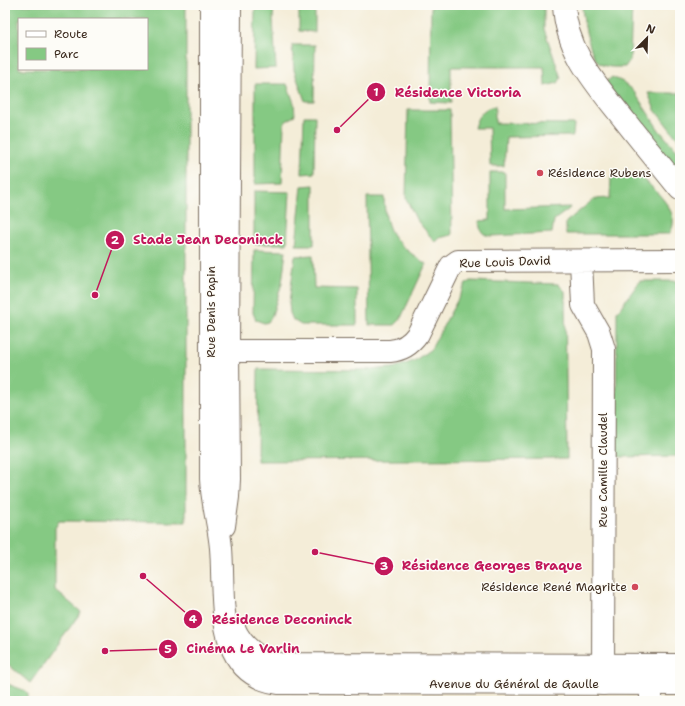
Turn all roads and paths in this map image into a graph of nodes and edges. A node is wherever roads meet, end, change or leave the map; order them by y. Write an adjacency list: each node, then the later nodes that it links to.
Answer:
1 (211, 5): 7 (street, Rue Denis Papin)
2 (230, 5): 7 (street, Rue Denis Papin)
3 (564, 5): 4 (street)
4 (680, 190)
5 (680, 260): 6 (street, Rue Louis David)
6 (581, 261): 7 (street, Rue Louis David); 9 (street, Rue Camille Claudel)
7 (220, 351): 10 (street, Rue Denis Papin)
8 (680, 665): 11 (street, Avenue du Général de Gaulle)
9 (603, 674): 10 (street, Avenue du Général de Gaulle); 11 (street, Avenue du Général de Gaulle)
10 (349, 683)
11 (651, 683): 12 (street, Avenue du Général de Gaulle)
12 (680, 684)

